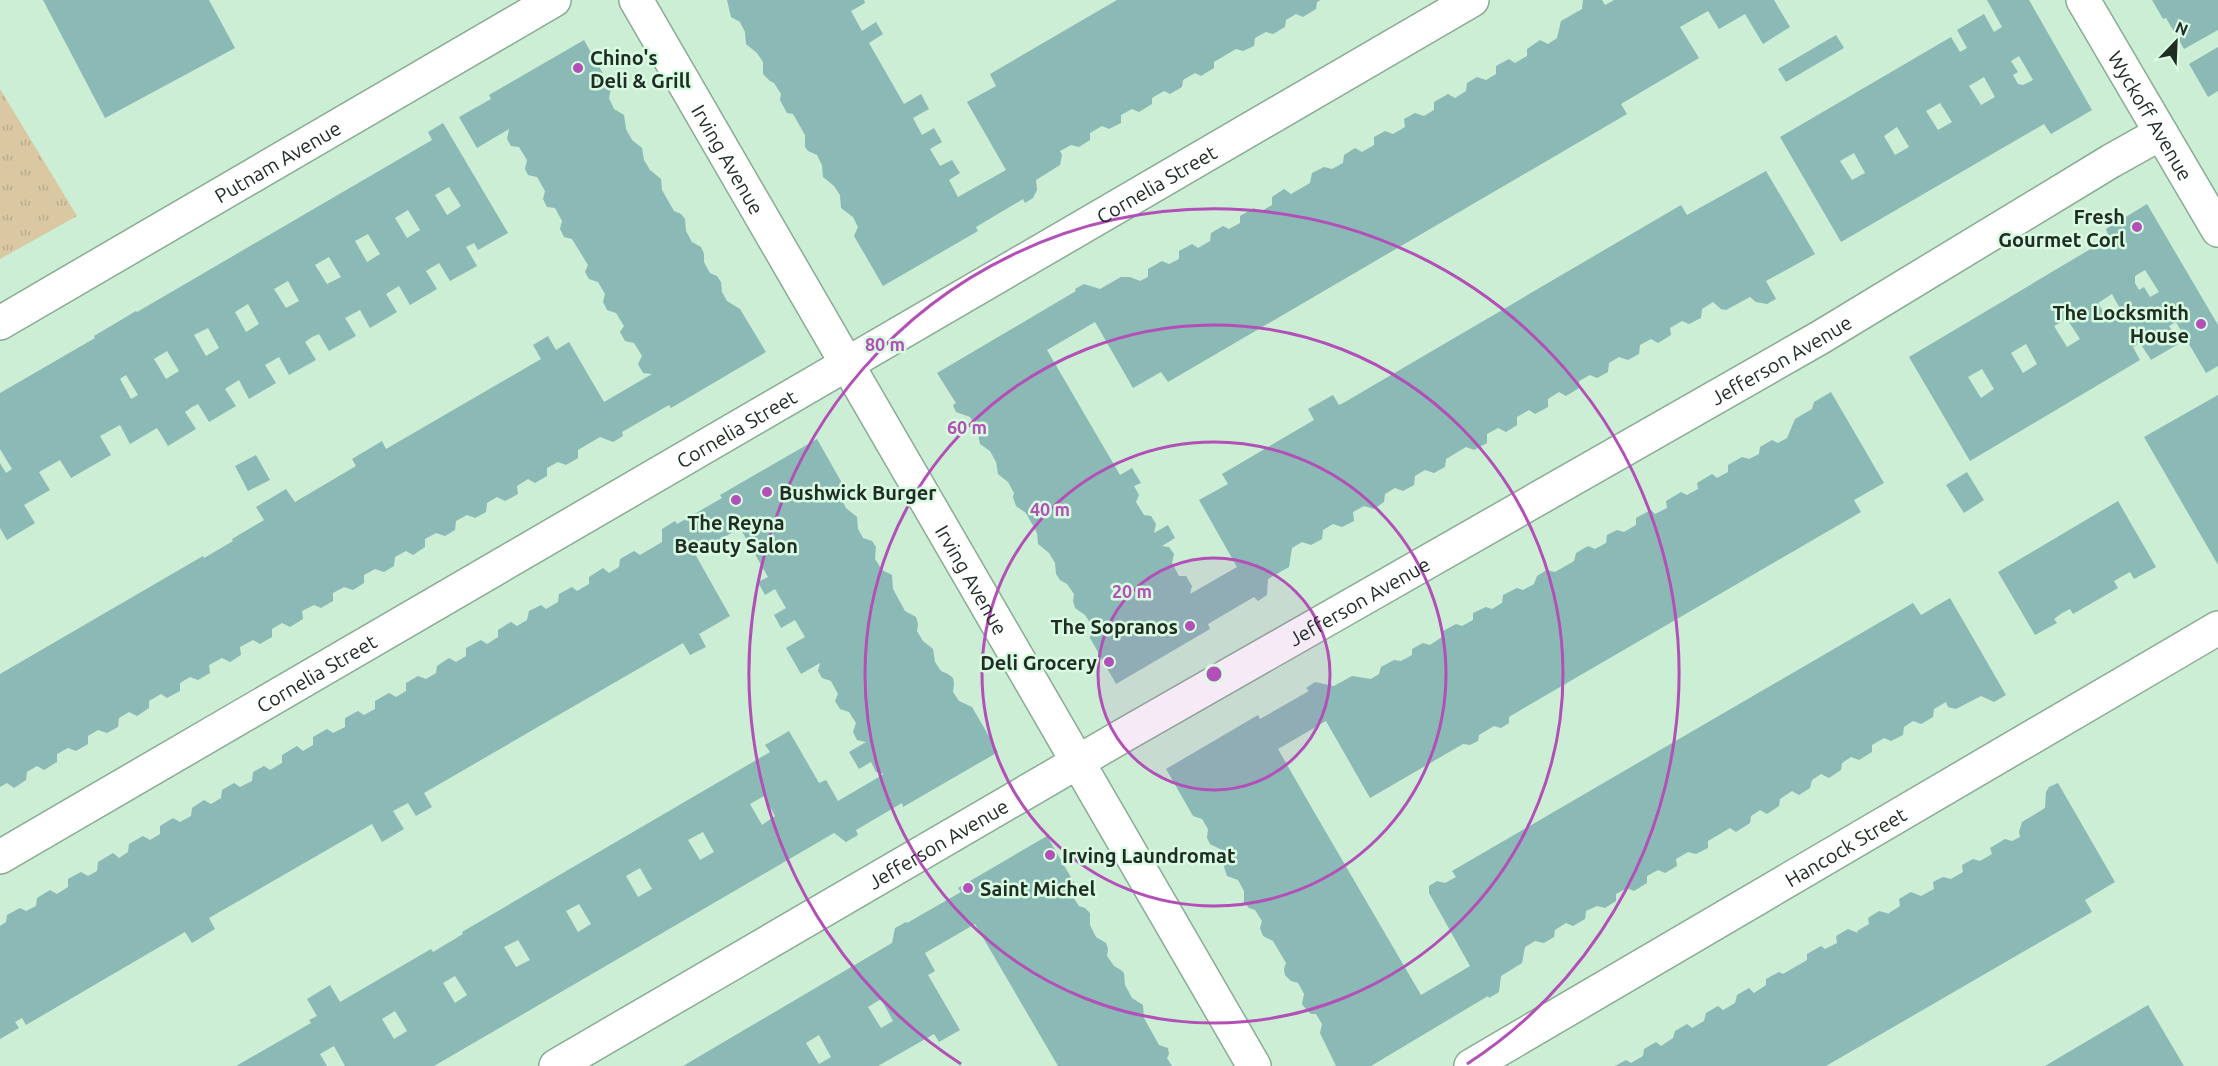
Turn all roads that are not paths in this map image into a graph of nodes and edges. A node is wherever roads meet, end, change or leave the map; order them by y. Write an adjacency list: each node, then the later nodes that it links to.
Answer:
1 (554, 0): 7 (street, Putnam Avenue)
2 (636, 0): 8 (street, Irving Avenue)
3 (1472, 0): 8 (street, Cornelia Street)
4 (2083, 0): 5 (street, Wyckoff Avenue)
5 (2161, 133): 6 (street, Wyckoff Avenue); 10 (street, Jefferson Avenue)
6 (2218, 230)
7 (0, 323)
8 (847, 364): 10 (street, Irving Avenue); 11 (street, Cornelia Street)
9 (2218, 628): 14 (street, Hancock Street)
10 (1078, 762): 12 (street, Jefferson Avenue); 13 (street, Irving Avenue)
11 (0, 857)
12 (556, 1066)
13 (1254, 1066)
14 (1471, 1066)

